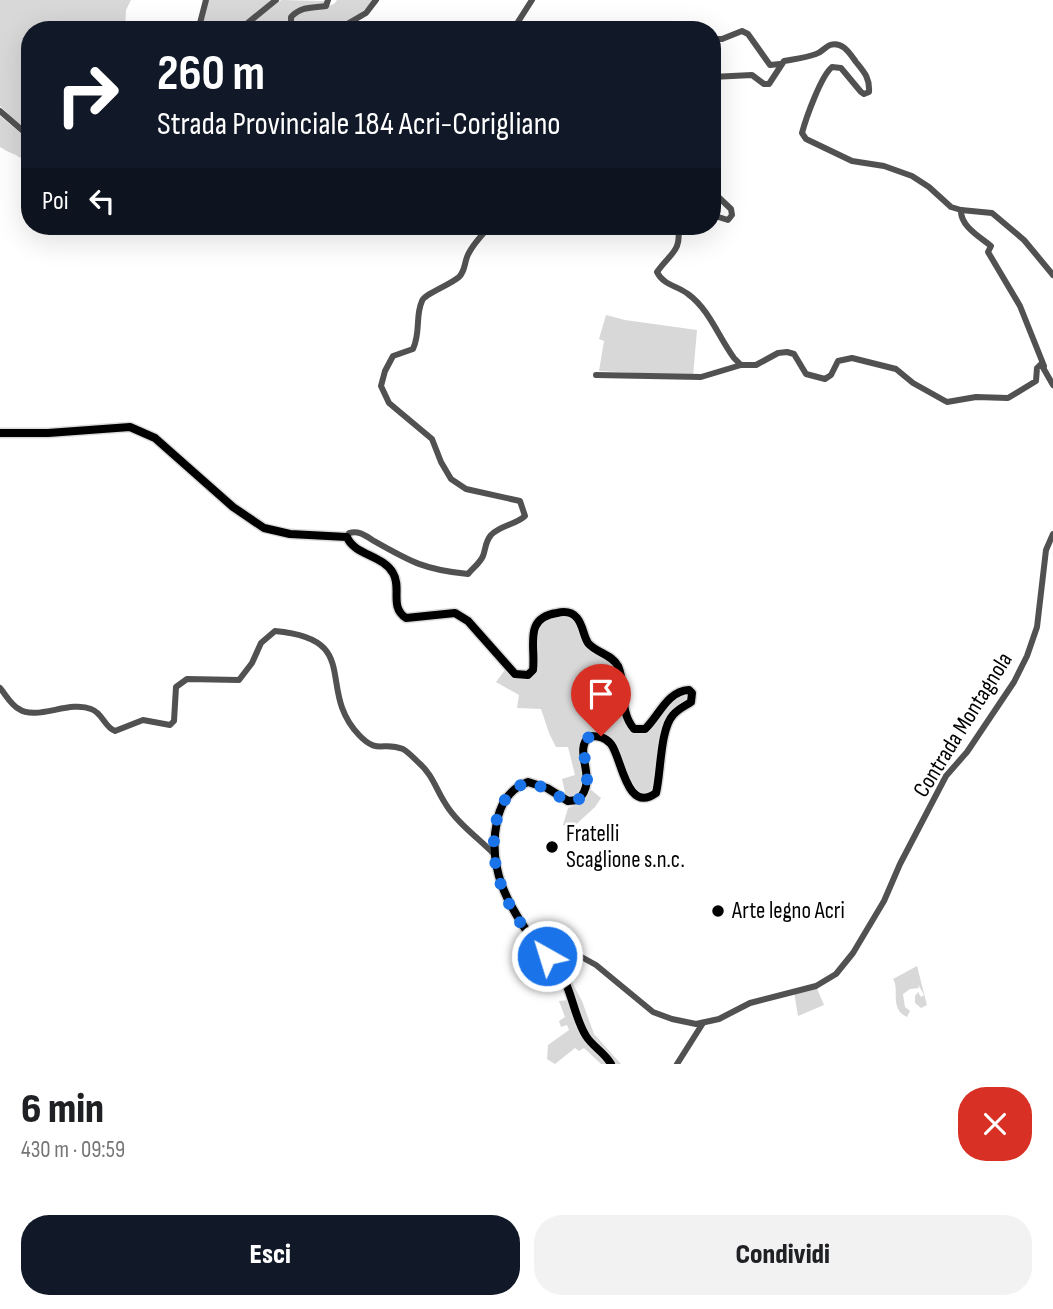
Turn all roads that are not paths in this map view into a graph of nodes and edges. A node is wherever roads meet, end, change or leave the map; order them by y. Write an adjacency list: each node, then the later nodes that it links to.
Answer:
1 (206, 0): 6 (street)
2 (276, 0): 7 (street)
3 (328, 0): 8 (street)
4 (376, 0): 9 (street)
5 (532, 0): 10 (street)
6 (202, 21)
7 (250, 21)
8 (291, 21)
9 (352, 21)
10 (519, 21)
11 (721, 39): 12 (street)
12 (780, 64): 13 (street); 17 (street)
13 (721, 77)
14 (0, 111): 15 (street)
15 (21, 129)
16 (721, 200): 18 (street)
17 (961, 211): 21 (street); 23 (street)
18 (721, 218)
19 (483, 235): 28 (street)
20 (680, 235): 22 (street)
21 (1053, 275)
22 (741, 365): 23 (street); 24 (street)
23 (1044, 366): 25 (street)
24 (596, 375)
25 (1053, 385)
26 (0, 433): 28 (main road)
27 (1053, 534): 32 (street, Contrada Montagnola)
28 (347, 537): 30 (main road)
29 (0, 688): 30 (street)
30 (493, 853): 31 (main road)
31 (531, 936): 32 (street); 33 (main road)
32 (703, 1023): 34 (street)
33 (611, 1064)
34 (677, 1064)

